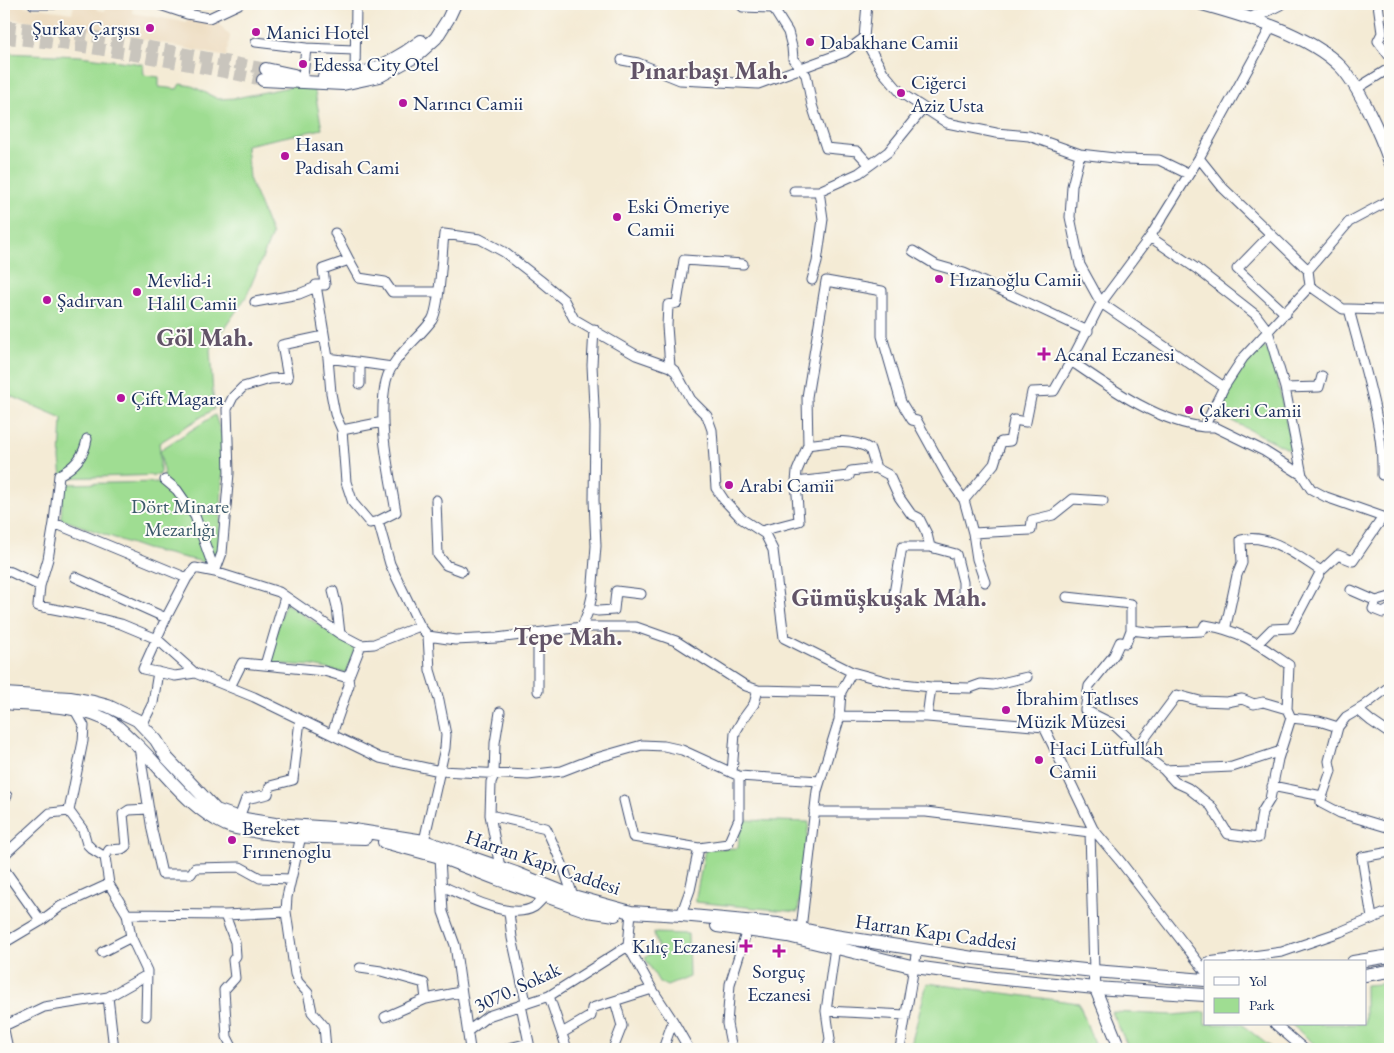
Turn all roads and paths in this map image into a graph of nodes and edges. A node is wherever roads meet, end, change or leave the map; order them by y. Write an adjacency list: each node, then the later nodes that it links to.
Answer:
1 (33, 4): 2 (street)
2 (54, 4)
3 (157, 4): 4 (street)
4 (238, 4)
5 (356, 4): 18 (street)
6 (448, 4): 23 (main road)
7 (455, 4): 24 (main road)
8 (740, 4): 22 (street)
9 (868, 4): 15 (street)
10 (1202, 4): 13 (main road)
11 (1280, 4): 13 (street)
12 (1378, 4): 19 (street)
13 (1252, 18): 14 (main road)
14 (1271, 27): 25 (main road); 28 (street)
15 (864, 38): 22 (street); 26 (street)
16 (256, 42): 17 (street)
17 (306, 48): 18 (street); 24 (street)
18 (354, 50): 23 (street)
19 (1390, 57)
20 (622, 60): 22 (street)
21 (1390, 68): 25 (street)
22 (800, 70): 30 (street)
23 (355, 75): 24 (main road)
24 (303, 76)
25 (1356, 90): 29 (main road)
26 (923, 109): 27 (street); 30 (street)
27 (1080, 154): 31 (street); 47 (street)
28 (1199, 158): 31 (street); 36 (street)
29 (1390, 162)
30 (869, 164): 33 (street)
31 (1188, 174): 37 (street)
32 (794, 191): 33 (street)
33 (819, 191): 42 (street)
34 (1390, 200): 41 (street)
35 (335, 233): 39 (street)
36 (1270, 235): 41 (street); 50 (street)
37 (1150, 237): 47 (street); 53 (street)
38 (914, 251): 52 (street)
39 (349, 260): 44 (street); 45 (street)
40 (743, 264): 59 (street)
41 (1308, 270): 43 (street)
42 (812, 280)
43 (1310, 286): 48 (street); 50 (street)
44 (316, 287): 46 (street); 54 (street)
45 (438, 292): 51 (street); 58 (street)
46 (255, 302)
47 (1101, 303): 52 (street); 62 (street)
48 (1349, 310): 49 (street); 71 (street)
49 (1383, 310)
50 (1286, 314): 53 (street)
51 (594, 329): 59 (street); 100 (street)
52 (1088, 331): 56 (street)
53 (1268, 331): 62 (street); 63 (street)
54 (324, 336): 55 (street); 86 (street)
55 (328, 358): 57 (street); 66 (street)
56 (1071, 361): 65 (street); 75 (street)
57 (360, 363): 58 (street); 61 (street)
58 (392, 367): 64 (street)
59 (670, 367): 80 (street)
60 (1322, 376): 63 (street)
61 (360, 384)
62 (1224, 387): 65 (street)
63 (1285, 388): 70 (street)
64 (383, 422): 66 (street); 78 (street)
65 (1204, 427): 70 (street)
66 (342, 430): 78 (street)
67 (87, 439): 79 (street)
68 (808, 445): 69 (street); 73 (street); 75 (street)
69 (876, 468): 73 (street); 82 (street)
70 (1302, 475): 77 (street)
71 (1382, 475)
72 (165, 480): 86 (street)
73 (796, 482): 80 (street)
74 (436, 500): 84 (street)
75 (964, 500): 81 (street)
76 (1103, 501): 81 (street)
77 (1387, 518): 85 (street)
78 (378, 521): 103 (street)
79 (54, 523): 88 (street); 90 (street)
80 (761, 531): 116 (street)
81 (973, 533): 89 (street)
82 (930, 547): 97 (street); 98 (street)
83 (4, 571): 90 (street)
84 (462, 571)
85 (1321, 571): 105 (street); 111 (street)
86 (215, 572): 88 (street); 94 (street)
87 (75, 577): 102 (street)
88 (187, 578): 102 (street)
89 (985, 582)
90 (40, 586): 110 (street)
91 (1351, 590): 99 (street)
92 (333, 591): 107 (street)
93 (641, 594): 100 (street)
94 (285, 597): 107 (street); 113 (street)
95 (1067, 597): 106 (street)
96 (1390, 597): 99 (street)
97 (893, 599)
98 (963, 600)
99 (1376, 601): 101 (street)
100 (589, 609): 104 (street)
101 (1390, 609)
102 (166, 618): 110 (street)
103 (420, 626): 109 (street); 112 (street)
104 (582, 627): 108 (street); 122 (street)
105 (1223, 628): 106 (street); 111 (street)
106 (1132, 630): 140 (street)
107 (340, 634): 112 (street)
108 (538, 634): 109 (street); 123 (street)
109 (428, 636): 143 (street)
110 (157, 638): 114 (street); 115 (street)
111 (1257, 644): 127 (street)
112 (361, 645): 118 (street)
113 (264, 665): 118 (street); 120 (street)
114 (158, 672): 115 (street); 135 (street)
115 (195, 672): 120 (street)
116 (852, 672): 121 (street); 124 (street)
117 (1027, 677): 121 (street)
118 (348, 678): 137 (street)
119 (1390, 686): 129 (street)
120 (230, 687): 134 (street)
121 (931, 687): 132 (street)
122 (758, 690): 124 (street); 145 (street)
123 (538, 691)
124 (840, 692): 131 (street)
125 (4, 694): 135 (main road, Harran Kapı Caddesi)
126 (4, 703): 128 (main road, Harran Kapı Caddesi)
127 (1287, 709): 133 (street); 140 (street)
128 (75, 710): 139 (main road, Harran Kapı Caddesi); 151 (street)
129 (1358, 710): 136 (street); 138 (street)
130 (500, 712): 144 (street)
131 (839, 716): 132 (street); 146 (street)
132 (927, 717): 156 (street)
133 (1291, 718): 136 (street); 141 (street)
134 (300, 720): 137 (street); 154 (street)
135 (142, 725): 154 (main road, Harran Kapı Caddesi)
136 (1338, 727): 148 (street)
137 (332, 734): 143 (street)
138 (1390, 734)
139 (139, 747): 150 (street); 157 (main road, Harran Kapı Caddesi)
140 (1138, 747): 142 (street)
141 (1281, 751): 142 (street); 147 (street)
142 (1164, 770): 147 (street)
143 (440, 771): 144 (street); 158 (street)
144 (494, 775): 145 (street); 153 (street)
145 (735, 775): 146 (street); 159 (street)
146 (820, 781): 152 (street)
147 (1272, 786): 148 (street)
148 (1322, 796): 155 (street)
149 (624, 800): 159 (street)
150 (149, 809): 162 (street); 166 (street)
151 (69, 810): 161 (street); 162 (street)
152 (814, 812): 156 (street); 180 (street)
153 (490, 815): 164 (street); 170 (street)
154 (239, 818): 158 (main road, Harran Kapı Caddesi)
155 (1390, 828)
156 (1091, 830): 191 (street); 194 (street)
157 (301, 836): 163 (main road, Harran Kapı Caddesi); 166 (street)
158 (424, 841): 164 (main road, Harran Kapı Caddesi)
159 (699, 848): 177 (street)
160 (1390, 852): 178 (street)
161 (4, 855)
162 (105, 857): 167 (street)
163 (440, 857): 168 (street); 169 (main road, Harran Kapı Caddesi)
164 (500, 867): 170 (main road, Harran Kapı Caddesi)
165 (4, 869): 179 (street)
166 (291, 879): 172 (street)
167 (109, 884): 174 (street); 179 (street)
168 (442, 886): 173 (street); 201 (street)
169 (545, 896): 173 (street); 176 (main road, Harran Kapı Caddesi)
170 (573, 896): 176 (main road, Harran Kapı Caddesi)
171 (1390, 911): 178 (street)
172 (286, 912): 175 (street); 221 (street)
173 (509, 912): 207 (street)
174 (128, 914): 175 (street); 182 (street)
175 (224, 915): 220 (street)
176 (630, 915): 177 (main road, Harran Kapı Caddesi); 181 (main road, Harran Kapı Caddesi); 184 (street)
177 (682, 915): 180 (main road, Harran Kapı Caddesi)
178 (1372, 918): 189 (street)
179 (42, 921): 183 (street)
180 (801, 929): 186 (main road, Harran Kapı Caddesi)
181 (747, 930): 185 (main road, Harran Kapı Caddesi); 228 (street)
182 (132, 937): 187 (street); 196 (street)
183 (4, 943)
184 (628, 946): 200 (street); 204 (street, 3070. Sokak)
185 (835, 947): 192 (main road, Harran Kapı Caddesi); 208 (street)
186 (917, 949): 192 (street); 194 (main road, Harran Kapı Caddesi)
187 (102, 952)
188 (1390, 956): 190 (main road)
189 (1220, 960)
190 (1365, 960)
191 (1204, 962)
192 (915, 967): 199 (main road, Harran Kapı Caddesi); 210 (street)
193 (360, 968): 205 (street)
194 (1094, 971): 198 (main road, Harran Kapı Caddesi); 199 (street)
195 (1390, 971): 197 (main road)
196 (147, 975): 203 (street); 209 (street)
197 (1366, 975)
198 (1204, 980)
199 (1095, 988): 202 (main road, Harran Kapı Caddesi); 231 (street)
200 (652, 989): 206 (street); 212 (street)
201 (460, 992): 205 (street); 216 (street)
202 (1204, 994)
203 (108, 996): 213 (street); 219 (street)
204 (549, 996): 207 (street, 3070. Sokak); 217 (street)
205 (426, 999): 211 (street)
206 (616, 1001): 217 (street); 225 (street)
207 (523, 1004): 216 (street, 3070. Sokak); 223 (street)
208 (826, 1011): 210 (street); 229 (street)
209 (146, 1016)
210 (906, 1016): 230 (street)
211 (385, 1017)
212 (673, 1021): 226 (street); 227 (street)
213 (4, 1026)
214 (1277, 1026): 232 (street)
215 (4, 1030): 218 (street)
216 (468, 1031): 222 (street)
217 (562, 1033): 224 (street)
218 (8, 1049)
219 (114, 1049)
220 (233, 1049)
221 (326, 1049)
222 (470, 1049)
223 (508, 1049)
224 (567, 1049)
225 (613, 1049)
226 (663, 1049)
227 (689, 1049)
228 (732, 1049)
229 (827, 1049)
230 (900, 1049)
231 (1120, 1049)
232 (1304, 1049)

